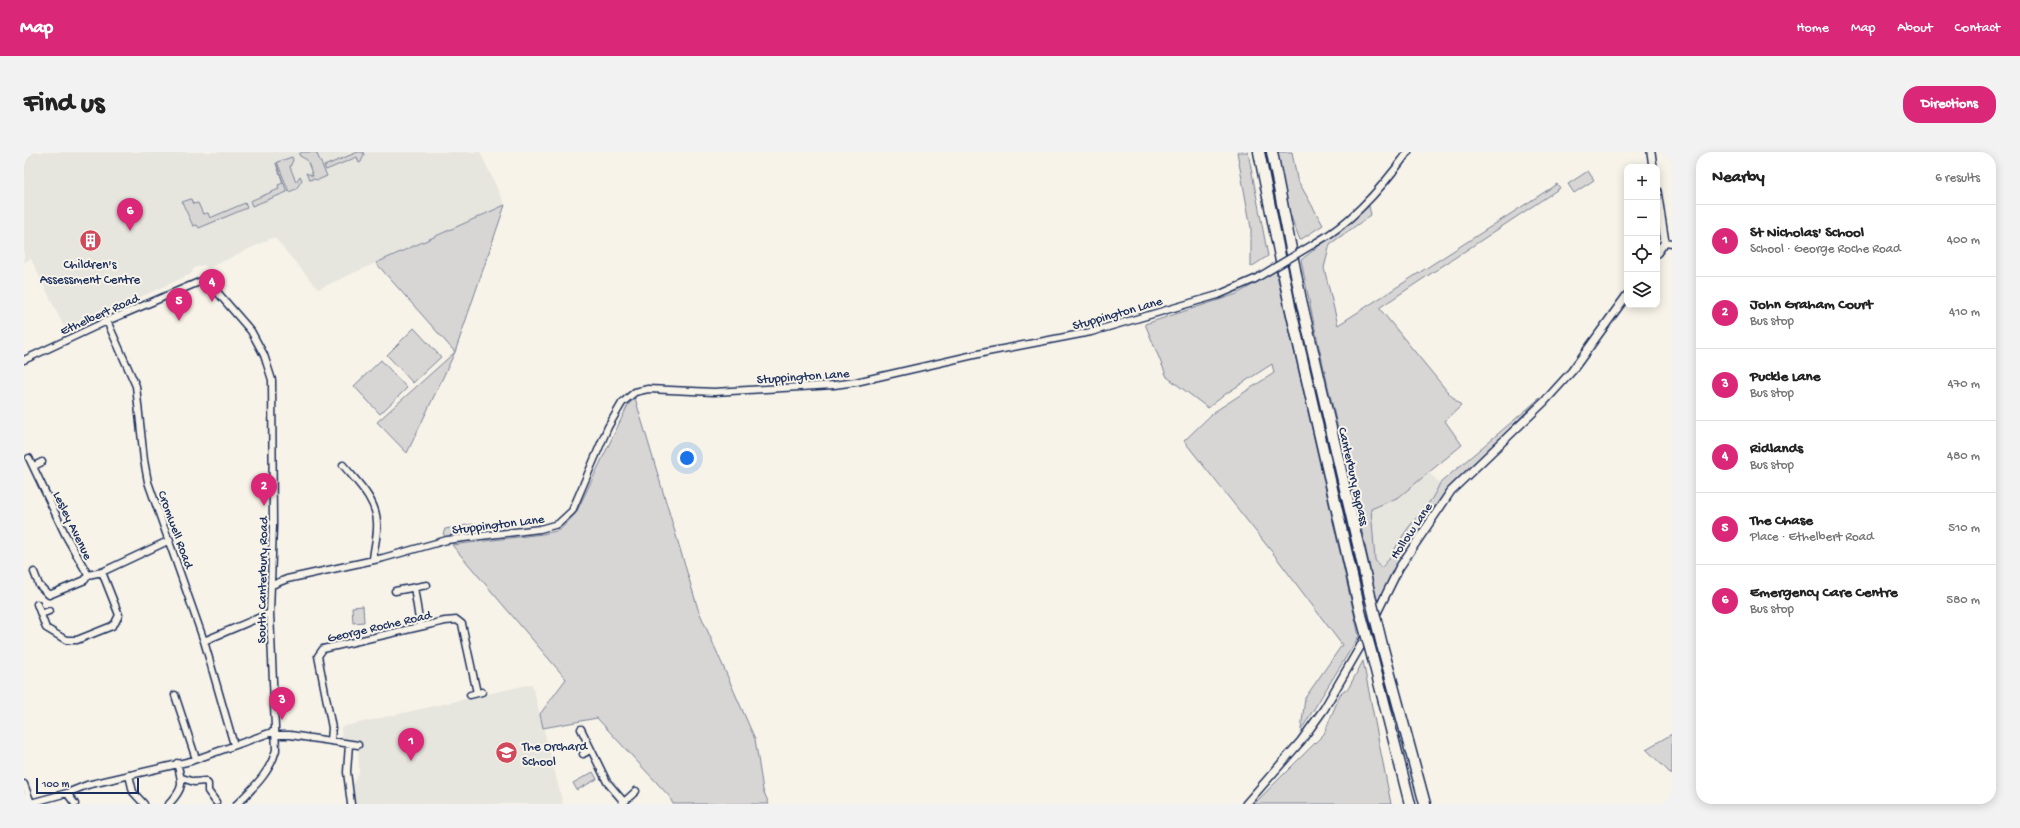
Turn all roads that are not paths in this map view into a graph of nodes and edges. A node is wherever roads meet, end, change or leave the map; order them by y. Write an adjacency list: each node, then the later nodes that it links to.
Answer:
1 (1259, 152): 59 (highway, Canterbury Bypass, bridge)
2 (1272, 152): 35 (highway, Canterbury Bypass, bridge)
3 (1408, 152): 18 (street, Stuppington Lane, bridge)
4 (1651, 152): 5 (street)
5 (1653, 164)
6 (1659, 200): 7 (street)
7 (1668, 243): 8 (street)
8 (1660, 250)
9 (206, 279): 11 (street, Ethelbert Road); 23 (street, South Canterbury Road)
10 (1624, 299): 58 (street, Hollow Lane)
11 (107, 320): 12 (street, Ethelbert Road); 17 (street, Cromwell Road)
12 (24, 360)
13 (29, 458): 16 (street, Lesley Avenue)
14 (42, 462): 16 (street)
15 (343, 465): 18 (street)
16 (34, 466): 21 (street, Lesley Avenue)
17 (170, 540): 20 (street, Lesley Avenue); 31 (street, Cromwell Road)
18 (373, 559): 23 (street, Stuppington Lane)
19 (34, 572): 21 (street)
20 (102, 572): 21 (street, Lesley Avenue); 29 (street)
21 (88, 575)
22 (427, 584): 24 (street)
23 (272, 585): 28 (street, South Canterbury Road)
24 (414, 587): 25 (street); 30 (street)
25 (395, 591)
26 (37, 604): 29 (street)
27 (49, 611): 29 (street)
28 (270, 613): 31 (street); 36 (street, South Canterbury Road)
29 (41, 614)
30 (420, 626): 32 (street, George Roche Road); 37 (street, George Roche Road)
31 (204, 641): 39 (street, Cromwell Road)
32 (476, 693)
33 (176, 695): 43 (street)
34 (581, 730): 41 (street)
35 (1405, 731): 60 (highway, Canterbury Bypass); 61 (highway)
36 (275, 733): 37 (street); 39 (street); 56 (street, South Canterbury Road)
37 (331, 741): 38 (street)
38 (349, 744): 40 (street); 57 (street)
39 (234, 745): 43 (street)
40 (358, 745)
41 (590, 750): 42 (street); 52 (street)
42 (583, 754)
43 (196, 759): 44 (street)
44 (177, 763): 45 (street); 46 (street)
45 (129, 775): 49 (street); 54 (street)
46 (182, 778): 50 (street); 55 (street)
47 (24, 784): 51 (street)
48 (636, 791): 52 (street)
49 (67, 794): 51 (street); 53 (street)
50 (216, 802)
51 (29, 803)
52 (623, 803)
53 (75, 804)
54 (144, 804)
55 (169, 804)
56 (237, 804)
57 (351, 804)
58 (1246, 804)
59 (1410, 804)
60 (1425, 804)
61 (1432, 804)

